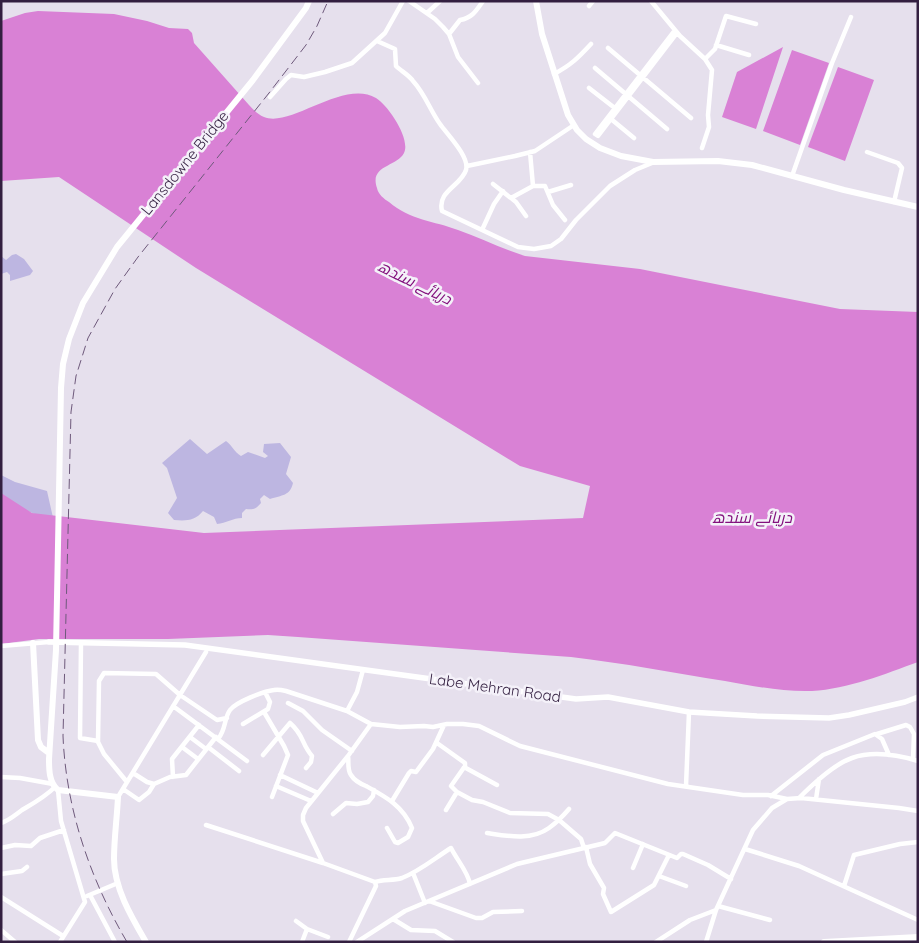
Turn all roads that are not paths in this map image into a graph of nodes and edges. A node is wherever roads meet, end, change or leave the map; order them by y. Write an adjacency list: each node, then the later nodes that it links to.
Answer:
1 (309, 1): 78 (main road, Lansdowne Bridge)
2 (403, 1): 15 (street)
3 (409, 1): 10 (street)
4 (440, 1): 10 (street)
5 (483, 1): 14 (street)
6 (536, 1): 22 (main road)
7 (593, 1): 9 (street)
8 (651, 1): 13 (street)
9 (589, 6)
10 (427, 13): 14 (street)
11 (851, 17): 39 (street)
12 (756, 24): 17 (street)
13 (676, 32): 20 (street); 23 (street)
14 (449, 34): 24 (street)
15 (377, 41): 27 (street); 38 (street)
16 (591, 44): 22 (street)
17 (716, 45): 19 (street); 20 (street)
18 (608, 48): 23 (street)
19 (748, 55)
20 (705, 60): 34 (street)
21 (595, 68): 26 (street)
22 (554, 74): 31 (main road)
23 (641, 76): 26 (street); 29 (street)
24 (478, 83)
25 (589, 88): 28 (street)
26 (627, 95): 28 (street); 32 (street)
27 (270, 96)
28 (616, 109): 30 (street); 30 (street)
29 (691, 118)
30 (611, 119): 33 (street)
31 (574, 124): 35 (street); 37 (main road)
32 (667, 129)
33 (634, 138)
34 (702, 148)
35 (530, 152): 38 (street); 42 (street)
36 (867, 152): 46 (street)
37 (653, 162): 39 (main road); 50 (street)
38 (467, 166): 50 (street)
39 (792, 176): 46 (main road)
40 (493, 184): 43 (street)
41 (571, 185): 44 (street)
42 (533, 186): 44 (street); 45 (street)
43 (503, 191): 45 (street); 50 (street)
44 (548, 192): 49 (street)
45 (511, 198): 48 (street)
46 (894, 202): 47 (main road)
47 (918, 207)
48 (526, 216)
49 (565, 220)
50 (482, 230)
51 (49, 642): 52 (street, Labe Mehran Road); 53 (street)
52 (81, 642): 56 (street, Labe Mehran Road); 74 (street)
53 (33, 643): 54 (street); 78 (main road)
54 (1, 646)
55 (206, 652): 58 (street)
56 (363, 670): 62 (street); 64 (street, Labe Mehran Road)
57 (265, 692): 62 (street); 63 (street); 65 (street)
58 (180, 694): 61 (street); 65 (street); 74 (street)
59 (918, 698): 64 (street, Labe Mehran Road)
60 (288, 703): 79 (street)
61 (173, 706): 68 (street); 88 (street)
62 (347, 711): 67 (street)
63 (264, 712): 66 (street); 73 (street)
64 (689, 712): 97 (street)
65 (226, 718): 72 (street)
66 (243, 724)
67 (371, 724): 69 (street); 79 (street)
68 (199, 725): 71 (street); 72 (street)
69 (444, 725): 75 (street); 97 (street)
70 (878, 734): 81 (street); 83 (street); 103 (street)
71 (190, 736): 76 (street); 77 (street)
72 (217, 738): 77 (street); 84 (street)
73 (279, 738): 80 (street); 86 (street); 89 (street)
74 (98, 740): 93 (street)
75 (437, 743): 85 (street); 110 (street)
76 (182, 747): 82 (street); 91 (street)
77 (207, 748): 82 (street); 87 (street)
78 (49, 753): 98 (main road, Lansdowne Bridge)
79 (350, 753): 100 (street); 102 (street)
80 (264, 755)
81 (889, 756): 83 (street); 92 (street)
82 (198, 759): 91 (street)
83 (915, 760)
84 (248, 761)
85 (464, 767): 95 (street); 101 (street)
86 (306, 768)
87 (239, 770)
88 (133, 773): 93 (street); 94 (street)
89 (280, 775): 96 (street); 102 (street)
90 (1, 777): 98 (street)
91 (173, 777): 94 (street)
92 (819, 778): 106 (street); 108 (street)
93 (128, 782): 99 (street)
94 (154, 784): 99 (street)
95 (497, 785)
96 (276, 786): 105 (street); 109 (street)
97 (686, 786): 103 (street)
98 (55, 787): 104 (main road); 116 (street); 119 (street)
99 (123, 789): 104 (street)
100 (374, 790): 110 (street); 114 (street)
101 (457, 792): 111 (street); 115 (street)
102 (318, 793): 109 (street)
103 (771, 796): 107 (street)
104 (118, 797): 135 (main road)
105 (272, 797)
106 (798, 798): 107 (street); 108 (street)
107 (787, 799): 125 (street)
108 (816, 799): 113 (street)
109 (311, 801): 127 (street)
110 (392, 801): 118 (street)
111 (446, 810)
112 (570, 810): 115 (street)
113 (918, 811)
114 (333, 814)
115 (558, 820): 120 (street); 124 (street)
116 (1, 823)
117 (206, 825): 127 (street)
118 (387, 828)
119 (64, 830): 123 (street); 141 (street)
120 (487, 833)
121 (918, 842): 138 (street)
122 (643, 844): 124 (street); 126 (street); 129 (street)
123 (1, 848)
124 (585, 848): 132 (street); 136 (street)
125 (745, 848): 133 (street); 138 (street)
126 (669, 855): 132 (street); 133 (street)
127 (323, 863): 134 (street)
128 (27, 867): 131 (street)
129 (633, 868)
130 (413, 873): 134 (street); 136 (street); 142 (street)
131 (1, 874)
132 (659, 876): 137 (street)
133 (731, 879): 143 (street)
134 (375, 882): 160 (street)
135 (118, 884): 139 (street); 158 (main road)
136 (470, 884): 142 (street)
137 (686, 886)
138 (844, 886): 147 (street)
139 (90, 895): 141 (street); 157 (street)
140 (1, 897): 151 (street)
141 (84, 898): 151 (street)
142 (427, 902): 144 (street); 145 (street)
143 (717, 908): 146 (street); 163 (street); 164 (street)
144 (522, 910)
145 (394, 919): 161 (street); 162 (street)
146 (770, 920)
147 (918, 920)
148 (296, 921): 149 (street)
149 (307, 929): 152 (street); 159 (street)
150 (1, 930): 155 (street)
151 (63, 936): 156 (street)
152 (328, 937)
153 (918, 937): 154 (main road)
154 (869, 941): 165 (main road)
155 (15, 942)
156 (60, 942)
157 (115, 942)
158 (146, 942)
159 (302, 942)
160 (349, 942)
161 (357, 942)
162 (453, 942)
163 (656, 942)
164 (706, 942)
165 (824, 942)

